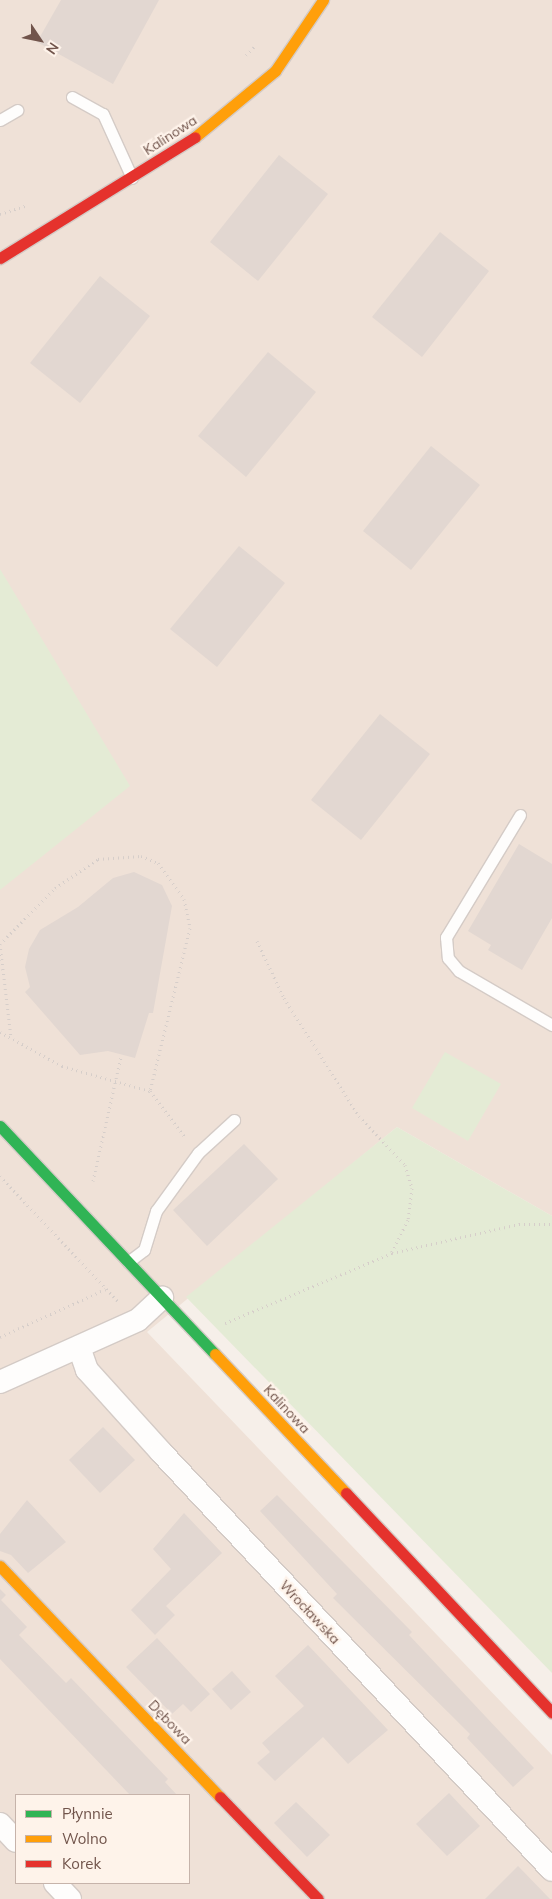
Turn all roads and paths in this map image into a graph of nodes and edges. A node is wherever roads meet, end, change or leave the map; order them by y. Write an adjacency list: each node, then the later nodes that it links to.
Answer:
1 (323, 0): 7 (street, Kalinowa)
2 (261, 38): 3 (path)
3 (242, 60)
4 (72, 97): 7 (lane)
5 (17, 110): 6 (lane)
6 (0, 120)
7 (132, 178): 10 (street, Kalinowa)
8 (35, 200): 9 (path)
9 (0, 214)
10 (0, 258)
11 (520, 815): 14 (lane)
12 (257, 941): 25 (path)
13 (0, 944): 16 (path); 19 (path)
14 (552, 1025)
15 (0, 1032): 16 (path)
16 (11, 1036): 18 (path)
17 (122, 1057): 18 (path)
18 (116, 1082): 19 (path); 23 (path)
19 (150, 1091): 22 (path)
20 (234, 1120): 22 (lane)
21 (0, 1126): 26 (street, Kalinowa)
22 (198, 1153): 26 (lane)
23 (95, 1172)
24 (552, 1224): 25 (path)
25 (392, 1252): 29 (path)
26 (128, 1262): 28 (street, Kalinowa)
27 (106, 1289): 30 (path)
28 (162, 1298): 31 (street); 34 (street, Kalinowa)
29 (222, 1324)
30 (0, 1337)
31 (79, 1347): 32 (street); 37 (street, Wrocławska)
32 (0, 1382)
33 (0, 1566): 40 (street, Dębowa)
34 (552, 1712)
35 (0, 1824): 36 (street)
36 (15, 1840)
37 (552, 1870)
38 (56, 1884): 39 (street)
39 (70, 1899)
40 (318, 1899)

